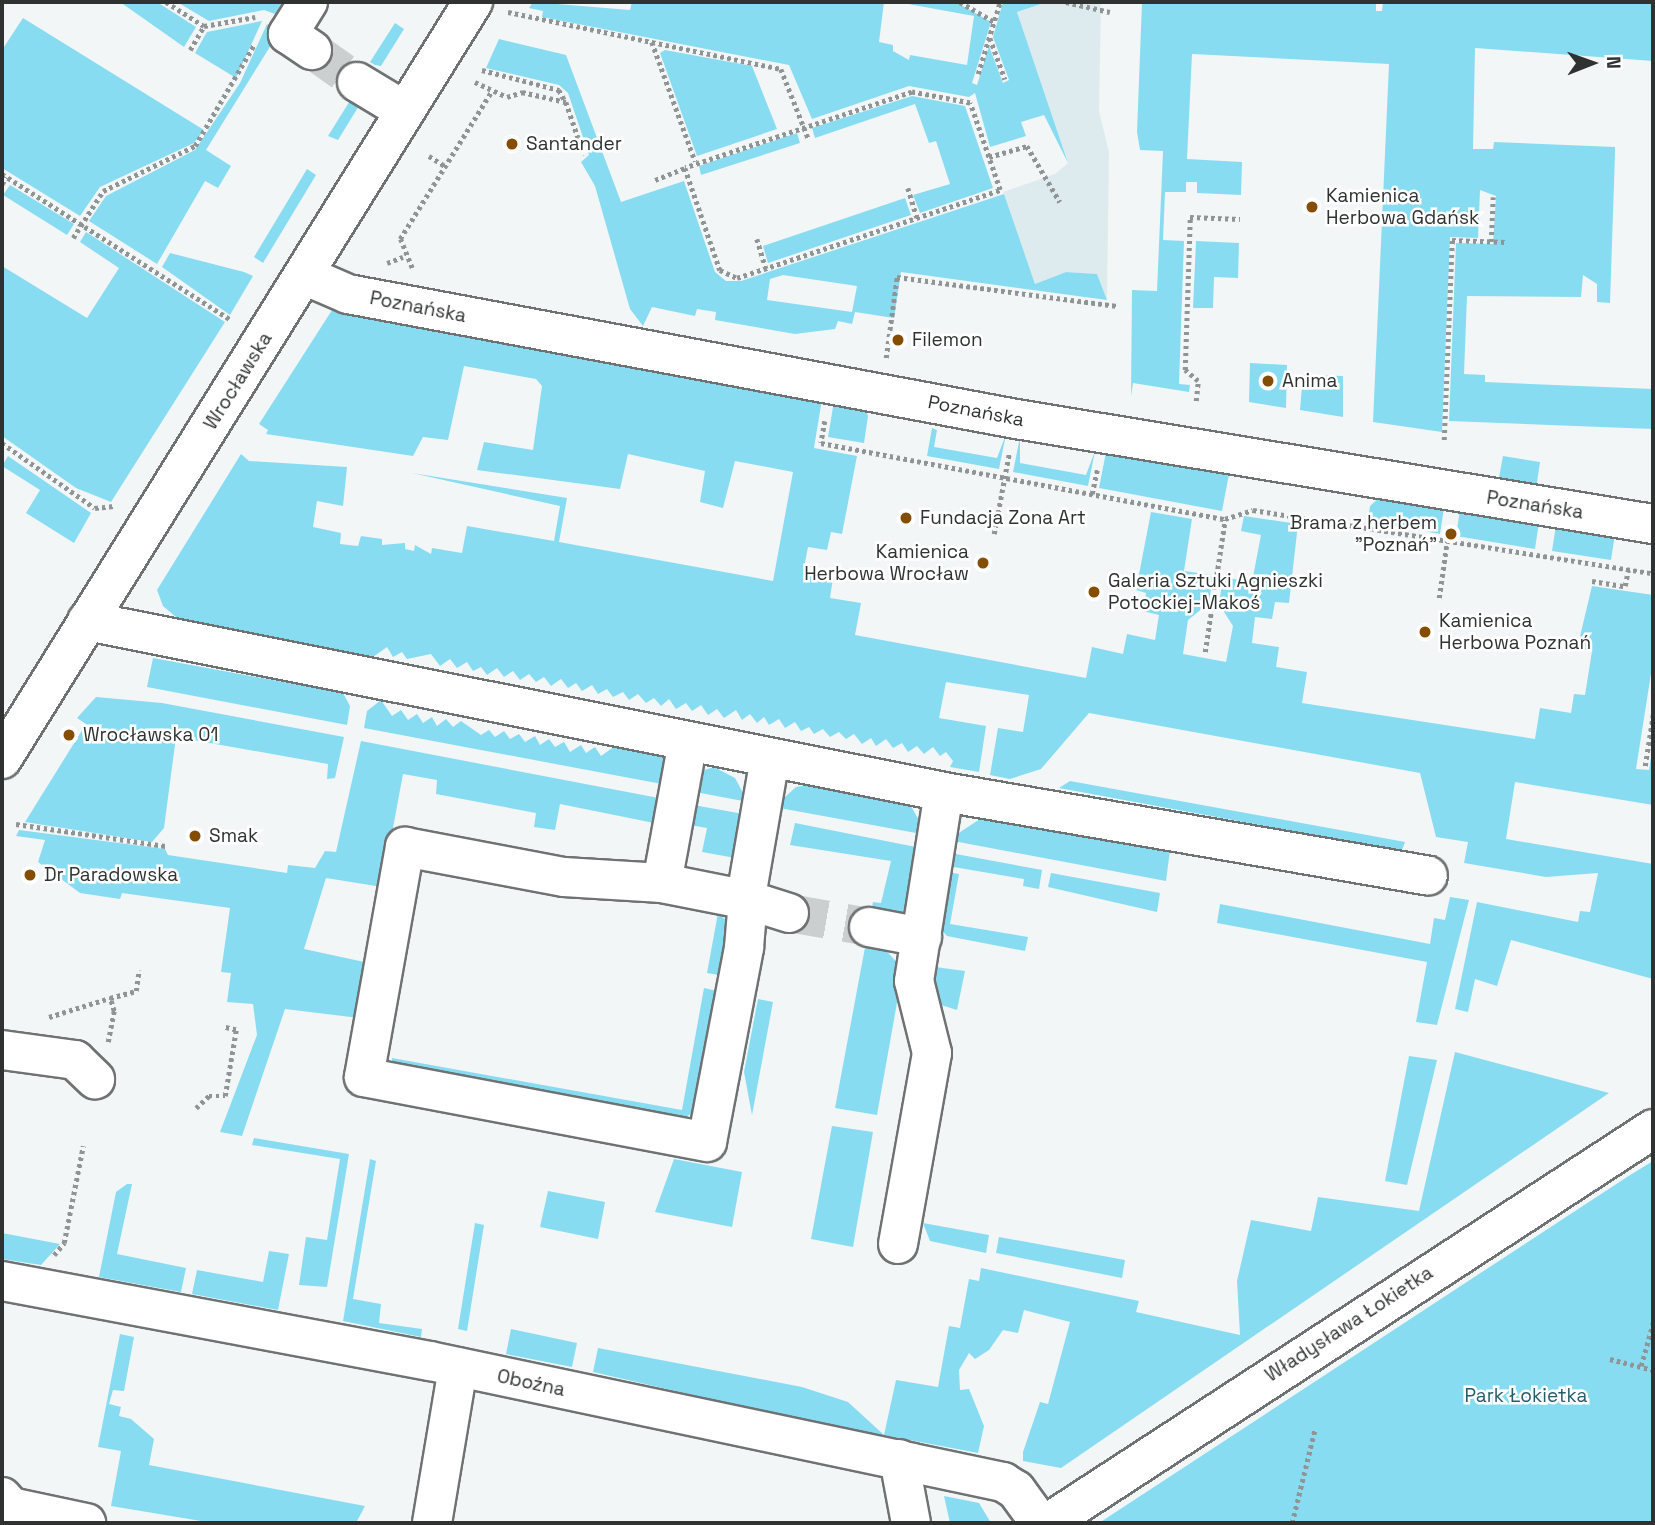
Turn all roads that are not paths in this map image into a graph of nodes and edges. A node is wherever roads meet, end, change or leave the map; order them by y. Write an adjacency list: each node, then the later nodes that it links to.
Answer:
1 (308, 2): 3 (street)
2 (491, 7): 5 (street, Wrocławska)
3 (300, 42)
4 (357, 82): 5 (street)
5 (405, 111): 6 (street, Wrocławska)
6 (304, 275): 7 (street, Poznańska); 8 (street, Wrocławska)
7 (1653, 524)
8 (88, 621): 9 (street); 11 (street, Wrocławska)
9 (688, 742): 10 (street); 14 (street)
10 (770, 758): 12 (street); 15 (street)
11 (2, 759)
12 (944, 792): 13 (street); 18 (street)
13 (1428, 876)
14 (662, 883): 15 (street); 15 (street)
15 (748, 900): 16 (street)
16 (789, 913)
17 (869, 927): 18 (street)
18 (922, 937): 22 (street)
19 (2, 1050): 20 (street)
20 (95, 1079)
21 (1653, 1129): 31 (street, Władysława Łokietka)
22 (898, 1244)
23 (2, 1281): 24 (street, Oboźna)
24 (458, 1367): 25 (street, Oboźna); 28 (street)
25 (899, 1459): 29 (street); 30 (street, Oboźna)
26 (2, 1497): 27 (street)
27 (86, 1523)
28 (432, 1523)
29 (911, 1523)
30 (1040, 1523)
31 (1048, 1523)

